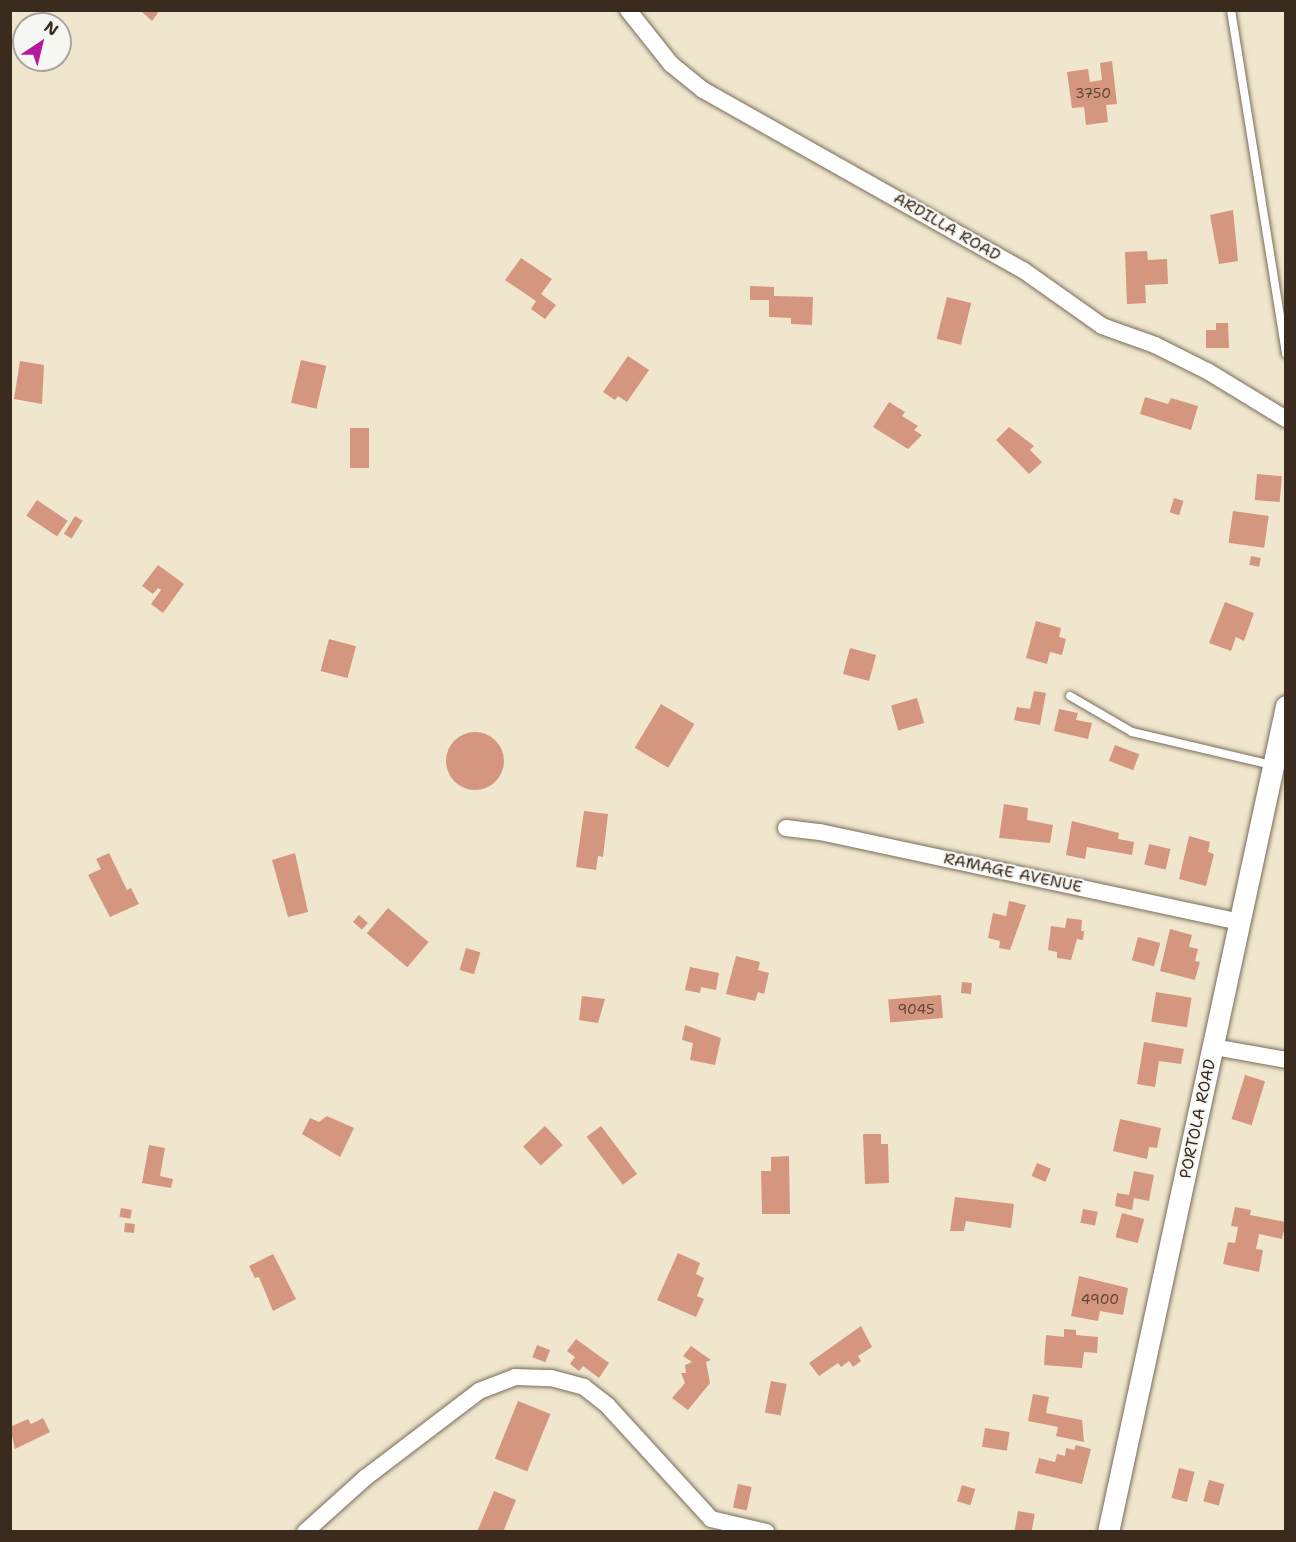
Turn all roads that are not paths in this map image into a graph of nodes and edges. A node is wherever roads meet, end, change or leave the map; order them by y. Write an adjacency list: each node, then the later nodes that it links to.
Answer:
1 (628, 10): 4 (street, ARDILLA ROAD)
2 (1231, 10): 3 (lane)
3 (1286, 354)
4 (1286, 419)
5 (1070, 696): 7 (lane)
6 (1286, 706): 7 (street, PORTOLA ROAD)
7 (1275, 765): 9 (street, PORTOLA ROAD)
8 (786, 828): 9 (street, RAMAGE AVENUE)
9 (1239, 922): 10 (street, PORTOLA ROAD)
10 (1214, 1047): 11 (street); 14 (street, PORTOLA ROAD)
11 (1286, 1060)
12 (305, 1532): 13 (street)
13 (766, 1532)
14 (1108, 1532)

